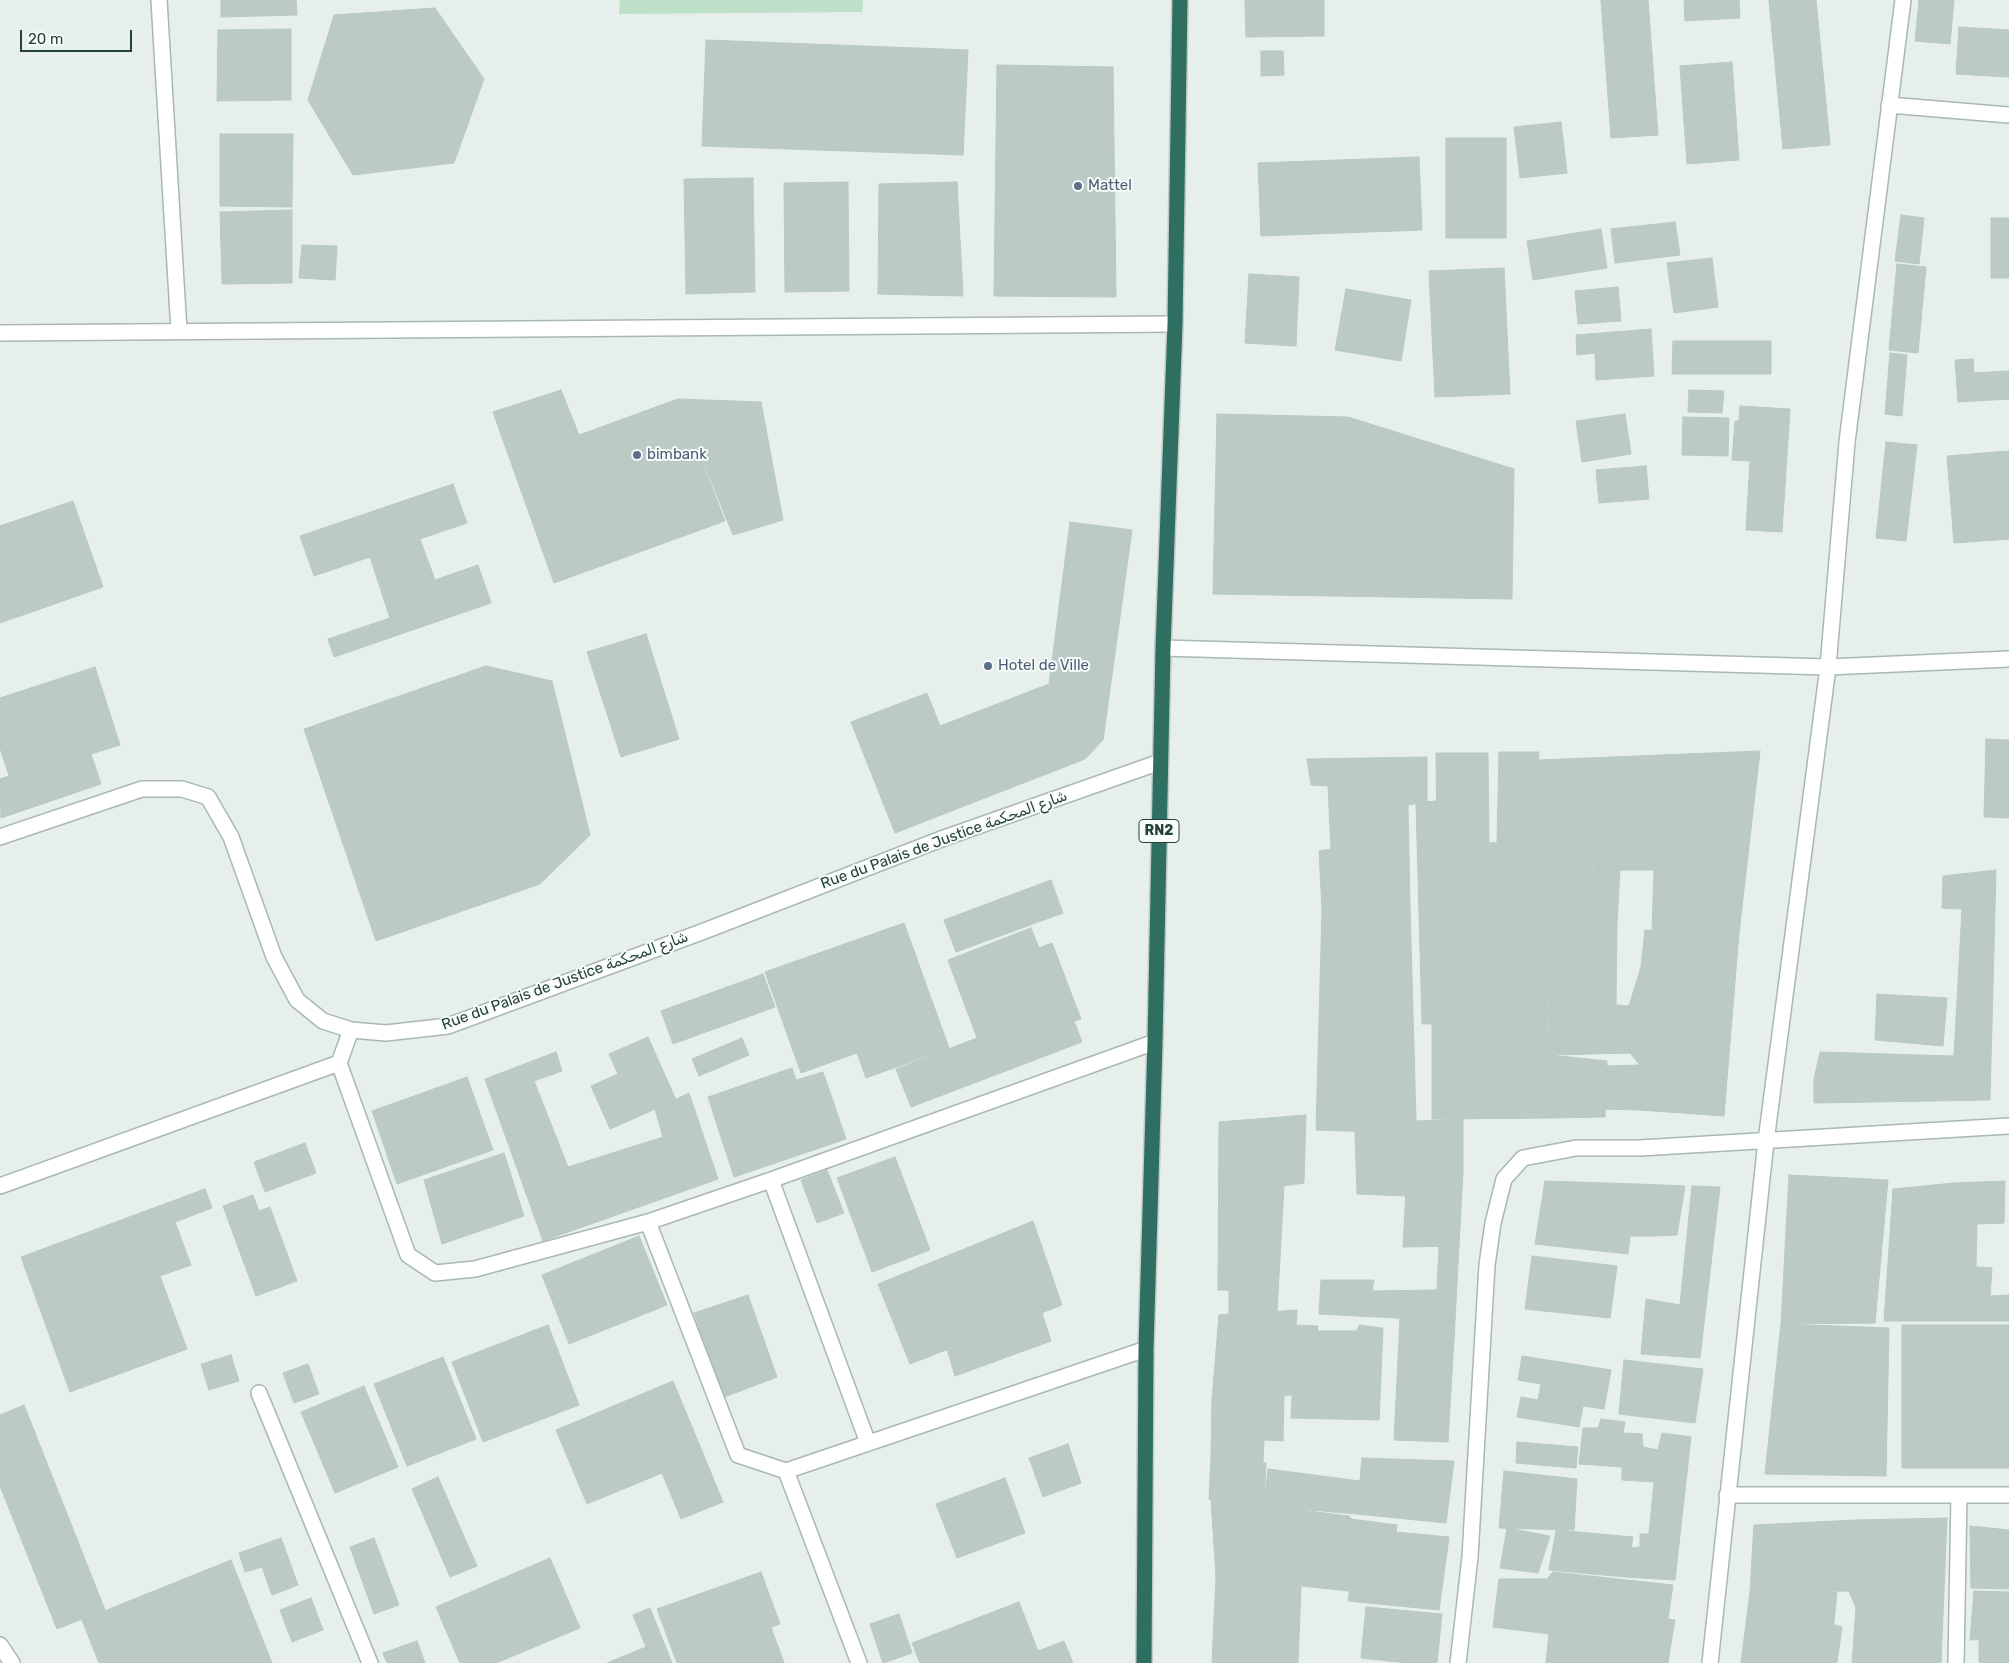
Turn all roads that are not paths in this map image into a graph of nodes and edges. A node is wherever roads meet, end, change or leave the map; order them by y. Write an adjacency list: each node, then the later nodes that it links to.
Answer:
1 (159, 0): 7 (street)
2 (1180, 0): 6 (highway, RN2)
3 (1903, 0): 4 (street)
4 (1889, 105): 5 (street); 11 (street)
5 (2009, 116)
6 (1175, 324): 7 (street); 9 (highway, RN2)
7 (179, 331): 8 (street)
8 (0, 333)
9 (1163, 648): 11 (street); 12 (highway, RN2)
10 (2009, 659): 11 (street)
11 (1828, 667): 18 (street)
12 (1160, 762): 14 (street, Rue du Palais de Justice شارع المحكمة); 15 (highway, RN2)
13 (0, 837): 14 (street, Rue du Palais de Justice شارع المحكمة)
14 (351, 1030): 16 (street)
15 (1156, 1042): 19 (street); 22 (highway, RN2)
16 (339, 1063): 20 (street); 21 (street)
17 (2009, 1126): 18 (street)
18 (1766, 1140): 27 (street); 34 (street)
19 (771, 1180): 21 (street); 24 (street)
20 (0, 1186)
21 (648, 1222): 25 (street)
22 (1146, 1349): 24 (street); 33 (highway, RN2)
23 (258, 1393): 31 (street)
24 (868, 1443): 25 (street)
25 (786, 1471): 32 (street)
26 (2009, 1494): 28 (street)
27 (1727, 1495): 28 (street); 35 (street)
28 (1959, 1495): 36 (street)
29 (0, 1645): 30 (street)
30 (12, 1663)
31 (370, 1663)
32 (859, 1663)
33 (1144, 1663)
34 (1458, 1663)
35 (1710, 1663)
36 (1956, 1663)

